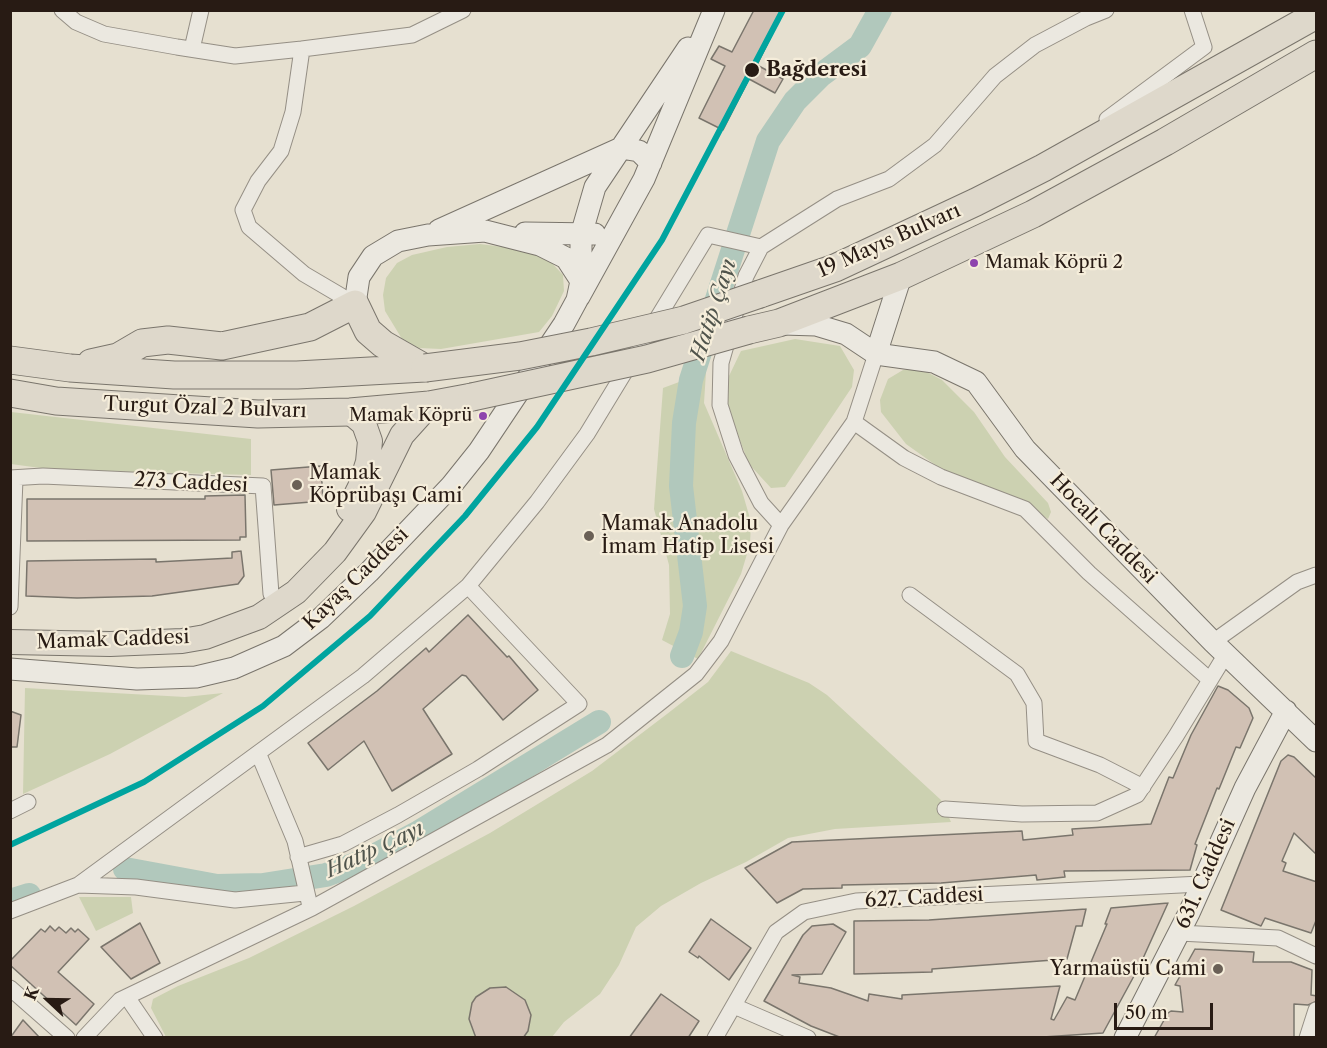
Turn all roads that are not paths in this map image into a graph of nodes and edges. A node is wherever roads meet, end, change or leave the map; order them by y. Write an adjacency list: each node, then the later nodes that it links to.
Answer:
1 (62, 10): 8 (street)
2 (201, 10): 8 (street)
3 (463, 10): 9 (street)
4 (714, 10): 13 (street); 14 (street, Kayaş Caddesi)
5 (1106, 10): 20 (street)
6 (1192, 10): 15 (street)
7 (1317, 15): 15 (highway, 19 Mayıs Bulvarı)
8 (192, 49): 9 (street)
9 (302, 49): 23 (street)
10 (1317, 54): 12 (highway, 19 Mayıs Bulvarı)
11 (1317, 69): 12 (highway, 19 Mayıs Bulvarı)
12 (1283, 71): 21 (highway, 19 Mayıs Bulvarı)
13 (621, 148): 14 (street); 18 (street); 19 (street)
14 (651, 163): 16 (street, Kayaş Caddesi)
15 (1043, 168): 28 (highway, 19 Mayıs Bulvarı, bridge)
16 (620, 223): 19 (street); 22 (street, Kayaş Caddesi)
17 (485, 231): 18 (street); 19 (street); 22 (street)
18 (428, 235): 23 (street)
19 (581, 235): 22 (street)
20 (761, 247): 35 (street); 37 (street)
21 (901, 276): 24 (highway, 19 Mayıs Bulvarı); 25 (street)
22 (579, 290): 44 (street, Kayaş Caddesi)
23 (355, 304): 27 (highway); 28 (highway)
24 (779, 323): 25 (street); 30 (highway, 19 Mayıs Bulvarı, bridge)
25 (876, 354): 33 (street); 43 (street, Hocalı Caddesi)
26 (10, 360): 27 (highway, Turgut Özal 2 Bulvarı)
27 (70, 368): 28 (highway, Turgut Özal 2 Bulvarı)
28 (425, 369)
29 (10, 393): 32 (highway, Turgut Özal 2 Bulvarı)
30 (472, 397): 31 (highway, Turgut Özal 2 Bulvarı)
31 (429, 405): 32 (highway, Turgut Özal 2 Bulvarı); 42 (main road, Mamak Caddesi)
32 (350, 412): 38 (main road, Mamak Caddesi)
33 (854, 422): 35 (street); 45 (street)
34 (13, 478): 38 (street, 273 Caddesi); 40 (street)
35 (782, 525): 57 (street)
36 (1317, 575): 43 (street)
37 (468, 586): 48 (street); 53 (street)
38 (271, 594): 41 (main road, Mamak Caddesi)
39 (910, 595): 49 (street)
40 (10, 607)
41 (10, 630)
42 (10, 642)
43 (1220, 648): 45 (street); 46 (street, Hocalı Caddesi)
44 (10, 669)
45 (1210, 680): 49 (street)
46 (1286, 711): 47 (street, Hocalı Caddesi); 54 (street, 631. Caddesi)
47 (1317, 741)
48 (259, 755): 53 (street); 55 (street)
49 (1143, 787): 51 (street)
50 (28, 802): 52 (street)
51 (945, 809)
52 (10, 811)
53 (299, 862): 56 (street)
54 (1201, 884): 59 (street, 631. Caddesi); 63 (street, 627. Caddesi)
55 (78, 885): 56 (street); 58 (street)
56 (304, 889): 57 (street)
57 (312, 908): 62 (street)
58 (10, 911)
59 (1179, 933): 60 (street); 70 (street, 631. Caddesi)
60 (1317, 956)
61 (10, 988): 65 (street)
62 (127, 997): 66 (street); 67 (street)
63 (734, 1006): 68 (street, 627. Caddesi); 69 (street)
64 (1317, 1010): 71 (street)
65 (67, 1038)
66 (84, 1038)
67 (155, 1038)
68 (715, 1038)
69 (808, 1038)
70 (1125, 1038)
71 (1307, 1038)

